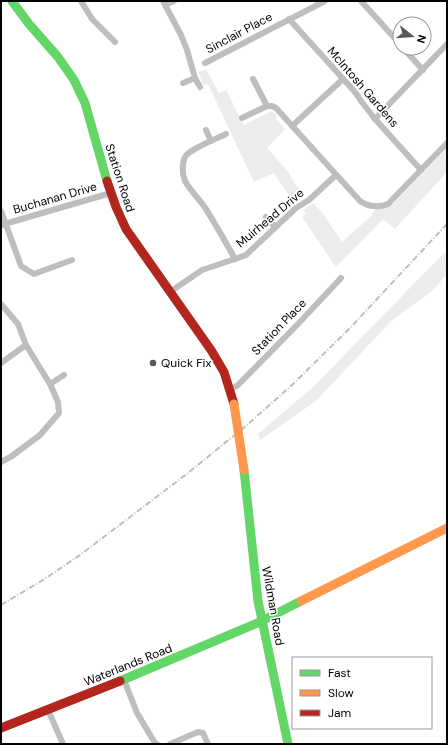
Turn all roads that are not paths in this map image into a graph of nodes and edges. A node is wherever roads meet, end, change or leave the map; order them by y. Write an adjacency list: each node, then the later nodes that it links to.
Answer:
1 (12, 1): 29 (main road, Station Road)
2 (81, 1): 9 (street)
3 (174, 1): 6 (street)
4 (325, 1): 7 (street, Sinclair Place)
5 (361, 1): 8 (street)
6 (164, 3): 14 (street)
7 (289, 19): 12 (street, Sinclair Place); 16 (street, McIntosh Gardens)
8 (392, 35)
9 (115, 42)
10 (447, 44): 13 (street)
11 (410, 56): 13 (street)
12 (205, 63)
13 (423, 70): 21 (street)
14 (196, 78): 17 (street); 18 (street)
15 (253, 79): 19 (street)
16 (343, 79): 21 (street, McIntosh Gardens); 22 (street)
17 (183, 83)
18 (200, 87)
19 (267, 106): 20 (street); 22 (street)
20 (242, 118)
21 (375, 119): 27 (street, McIntosh Gardens)
22 (292, 126): 28 (street)
23 (206, 130): 25 (street)
24 (226, 134): 25 (street)
25 (211, 141): 34 (street)
26 (447, 143): 27 (street)
27 (421, 170): 28 (street)
28 (336, 175): 33 (street, Muirhead Drive)
29 (111, 193): 32 (street, Buchanan Drive); 37 (main road, Station Road)
30 (1, 211): 32 (street)
31 (266, 217): 33 (street)
32 (3, 224): 35 (street)
33 (275, 226): 34 (street, Muirhead Drive)
34 (235, 259): 37 (street, Muirhead Drive)
35 (72, 260)
36 (341, 278): 43 (street, Station Place)
37 (170, 292): 43 (main road, Station Road)
38 (1, 304): 39 (street)
39 (26, 345): 40 (street); 42 (street)
40 (1, 363)
41 (64, 375): 42 (street)
42 (50, 384): 45 (street)
43 (230, 390): 44 (main road, Station Road)
44 (234, 404): 47 (main road, Wildman Road, bridge)
45 (1, 462)
46 (447, 528): 47 (main road, Waterlands Road)
47 (262, 620): 48 (main road, Waterlands Road); 55 (main road, Wildman Road)
48 (124, 680): 49 (main road, Waterlands Road); 52 (street)
49 (48, 710): 50 (main road, Waterlands Road); 51 (street)
50 (1, 728)
51 (63, 744)
52 (157, 744)
53 (170, 744): 54 (street)
54 (208, 744)
55 (288, 744)

